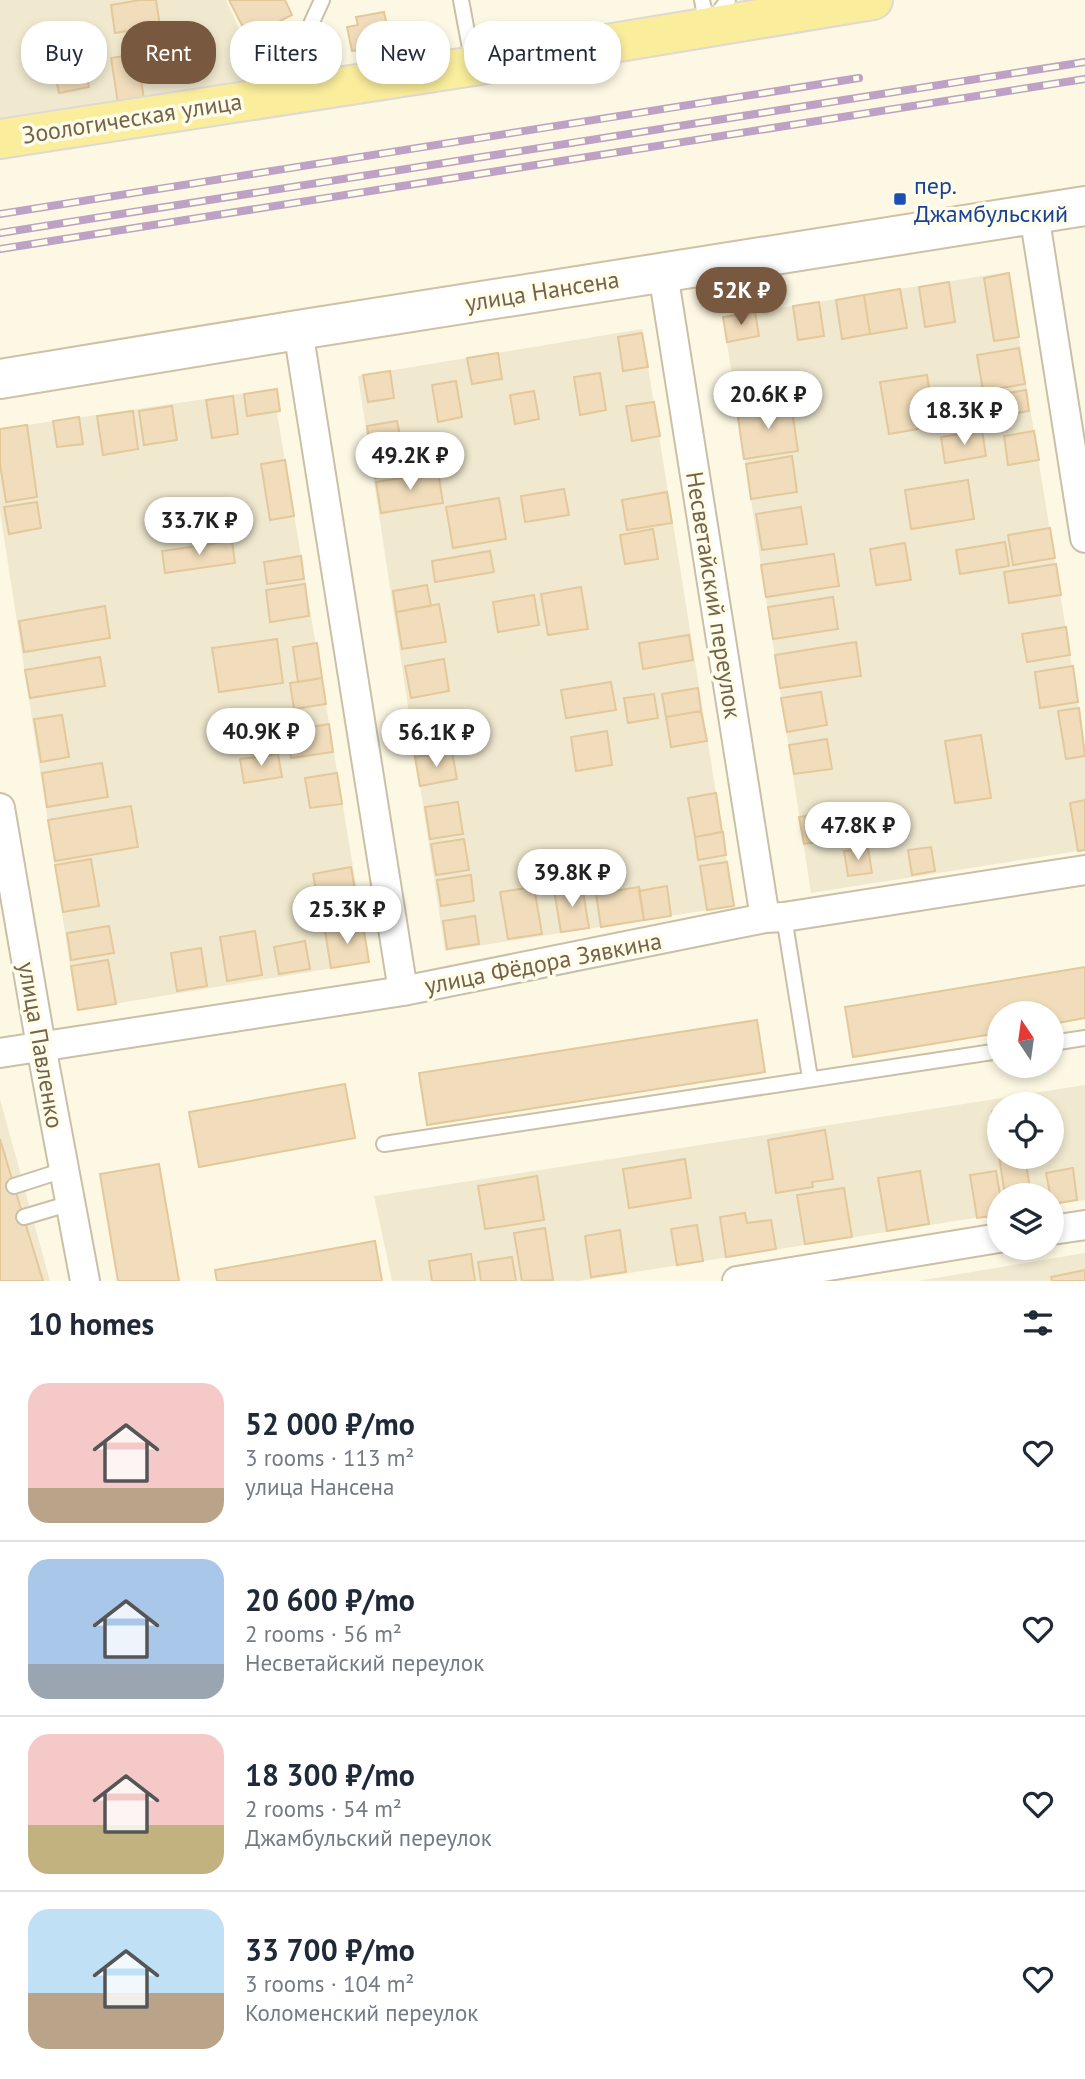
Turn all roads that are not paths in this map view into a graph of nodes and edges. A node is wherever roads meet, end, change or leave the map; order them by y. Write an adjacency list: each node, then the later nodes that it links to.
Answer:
1 (322, 0): 8 (lane)
2 (461, 0): 5 (lane)
3 (873, 0): 4 (main road)
4 (712, 9): 6 (main road)
5 (465, 21)
6 (621, 31)
7 (464, 67): 8 (main road)
8 (316, 89): 9 (main road, Зоологическая улица)
9 (0, 139)
10 (1085, 206): 11 (main road, улица Нансена)
11 (1034, 214): 12 (main road, улица Нансена); 15 (street)
12 (663, 273): 13 (main road, улица Нансена); 18 (street, Несветайский переулок)
13 (298, 330): 14 (main road, улица Нансена); 19 (street)
14 (0, 379)
15 (1085, 538)
16 (0, 808): 22 (street, улица Павленко)
17 (1085, 870): 18 (street, улица Фёдора Зявкина)
18 (775, 918): 19 (street, улица Фёдора Зявкина); 25 (lane)
19 (403, 991): 22 (street, улица Фёдора Зявкина)
20 (1085, 1038): 21 (lane)
21 (1064, 1041)
22 (41, 1045): 23 (street, улица Фёдора Зявкина); 27 (street, улица Павленко)
23 (0, 1053)
24 (987, 1053): 25 (lane)
25 (810, 1078): 26 (lane)
26 (384, 1144)
27 (64, 1170): 28 (lane); 29 (street, улица Павленко)
28 (14, 1186)
29 (71, 1203): 30 (lane); 34 (street, улица Павленко)
30 (24, 1217)
31 (1085, 1224): 32 (street)
32 (1064, 1228)
33 (987, 1240): 35 (street)
34 (85, 1281)
35 (737, 1281)

